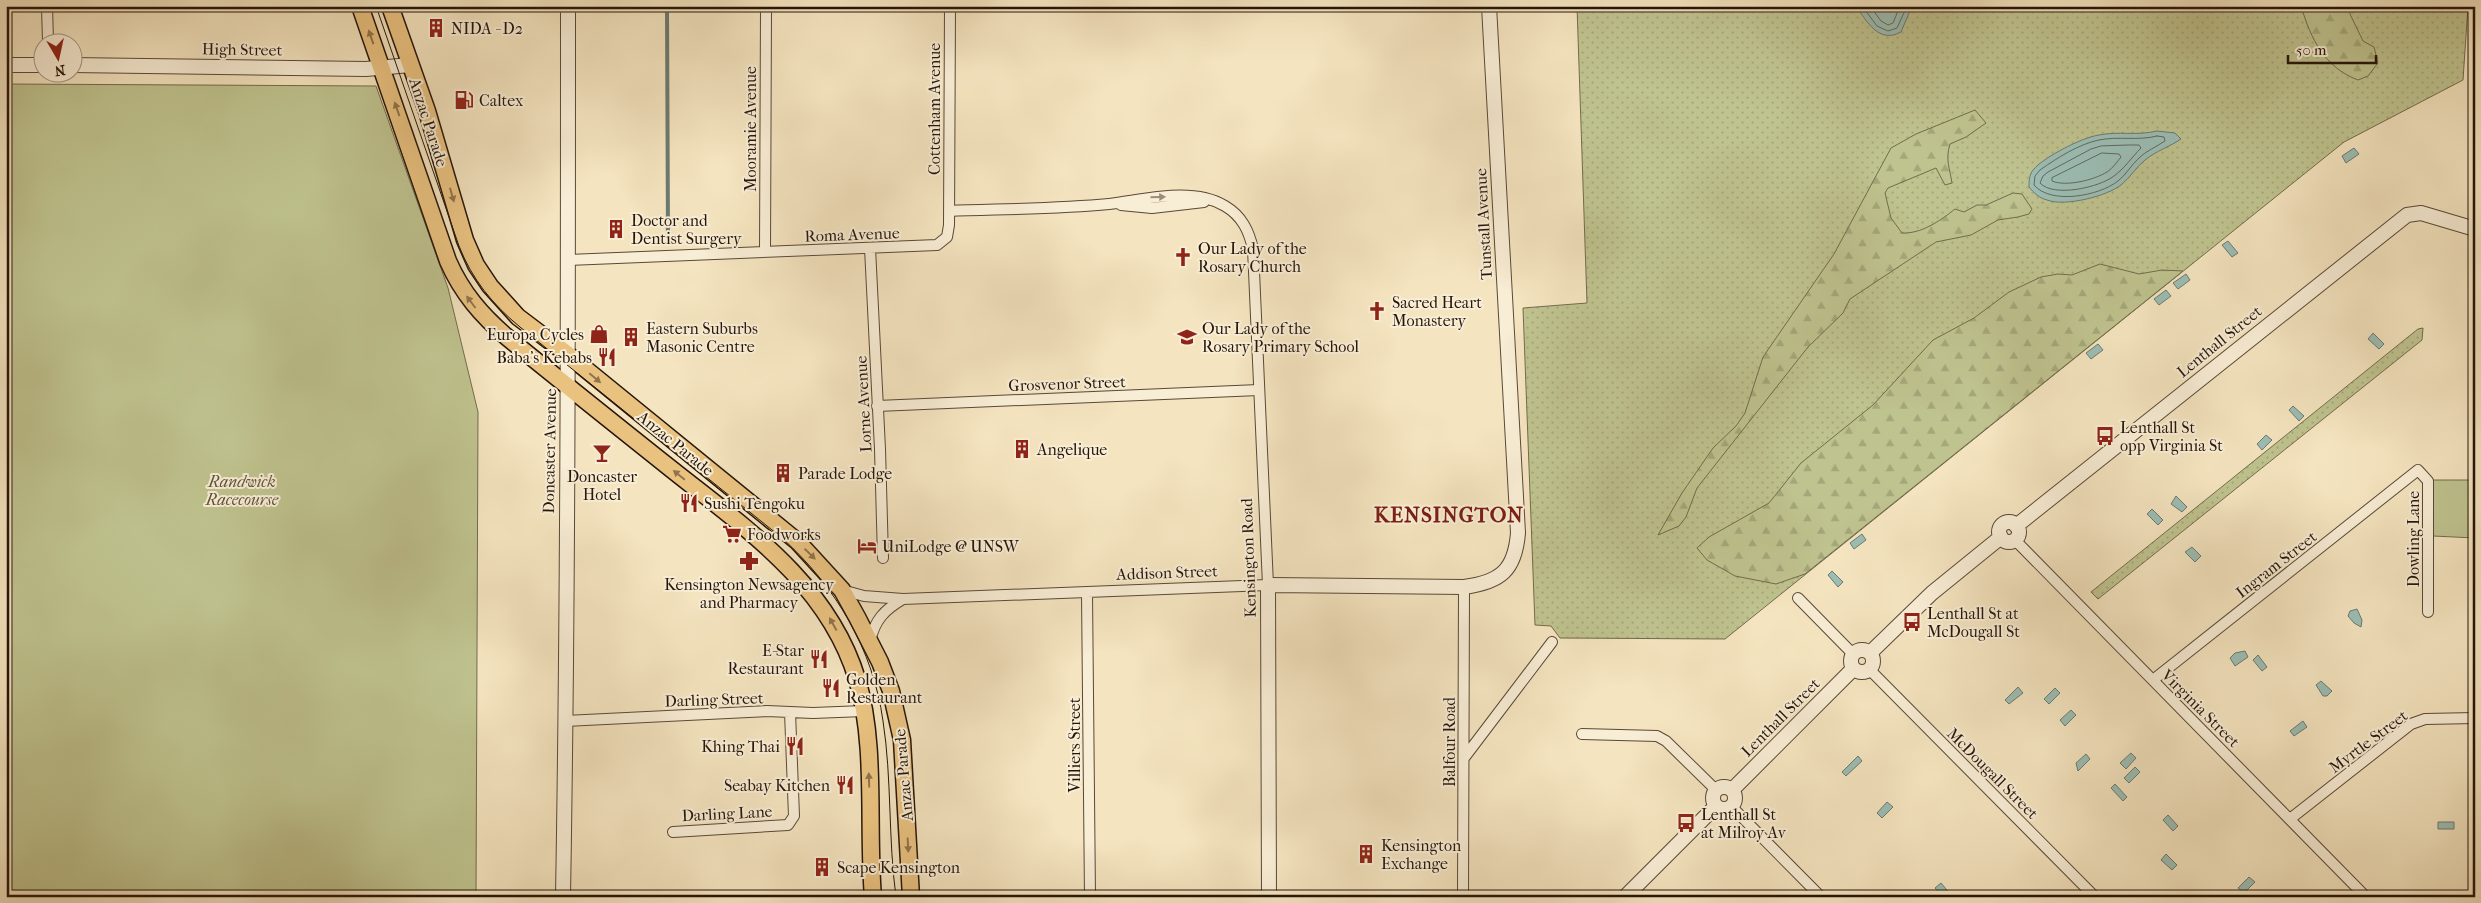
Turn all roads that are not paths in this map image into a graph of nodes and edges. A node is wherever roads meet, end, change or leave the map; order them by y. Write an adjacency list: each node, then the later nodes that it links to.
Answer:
1 (47, 6): 8 (street)
2 (360, 6): 13 (main road, Anzac Parade, one-way to 2)
3 (390, 6): 12 (main road, Anzac Parade)
4 (568, 6): 20 (street, Doncaster Avenue)
5 (766, 6): 19 (street, Mooramie Avenue)
6 (950, 6): 14 (street, Cottenham Avenue)
7 (1490, 6): 29 (street, Tunstall Avenue)
8 (48, 32)
9 (6, 65): 10 (street)
10 (32, 65)
11 (82, 65): 13 (street, High Street)
12 (410, 65): 13 (street, High Street); 21 (main road, Anzac Parade, one-way to 21)
13 (382, 67): 22 (main road, Anzac Parade, one-way to 13)
14 (949, 211): 18 (street, Roma Avenue); 23 (street, Kensington Road)
15 (2453, 224): 16 (street, Lenthall Street); 17 (street, Lenthall Street); 26 (street, Lenthall Street)
16 (2475, 229)
17 (2475, 239)
18 (870, 248): 19 (street, Roma Avenue); 24 (street, Lorne Avenue)
19 (765, 251): 20 (street, Roma Avenue)
20 (568, 260): 21 (street, Doncaster Avenue)
21 (567, 354): 22 (street, Doncaster Avenue); 30 (main road, Anzac Parade, one-way to 30)
22 (568, 384): 42 (main road, Anzac Parade, one-way to 22); 45 (street, Doncaster Avenue)
23 (1259, 390): 24 (street, Grosvenor Street); 28 (street, Kensington Road)
24 (877, 406): 27 (street, Lorne Avenue)
25 (2418, 470): 34 (street, Dowling Lane); 41 (street, Ingram Street)
26 (2015, 533): 37 (street, Lenthall Street); 41 (street, Virginia Street)
27 (882, 558)
28 (1268, 586): 29 (street, Addison Street); 31 (street, Addison Street); 58 (street, Kensington Road)
29 (1464, 587): 47 (street, Balfour Road)
30 (842, 590): 33 (street, Addison Street); 35 (main road, Anzac Parade)
31 (1086, 592): 33 (street, Addison Street); 57 (street, Villiers Street)
32 (1798, 598): 38 (street)
33 (902, 599): 35 (street)
34 (2428, 612)
35 (870, 641): 56 (main road, Anzac Parade, one-way to 56)
36 (1552, 642): 47 (street)
37 (1870, 653): 38 (street); 40 (street)
38 (1853, 654): 39 (street)
39 (1853, 669): 40 (street); 49 (street, Lenthall Street)
40 (1870, 670): 62 (street, McDougall Street)
41 (2153, 680): 52 (street, Virginia Street)
42 (864, 711): 43 (street, Darling Street); 55 (main road, Anzac Parade, one-way to 42)
43 (790, 712): 45 (street, Darling Street); 53 (street, Darling Lane)
44 (2475, 718): 52 (street, Myrtle Street)
45 (565, 721): 54 (street, Doncaster Avenue)
46 (1582, 734): 48 (street)
47 (1464, 758): 59 (street, Balfour Road)
48 (1716, 790): 49 (street); 50 (street)
49 (1732, 790): 51 (street)
50 (1716, 806): 51 (street); 60 (street)
51 (1732, 806): 61 (street)
52 (2290, 819): 63 (street, Virginia Street)
53 (672, 832)
54 (563, 897)
55 (873, 897)
56 (911, 897)
57 (1090, 897)
58 (1269, 897)
59 (1463, 897)
60 (1625, 897)
61 (1821, 897)
62 (2095, 897)
63 (2366, 897)

